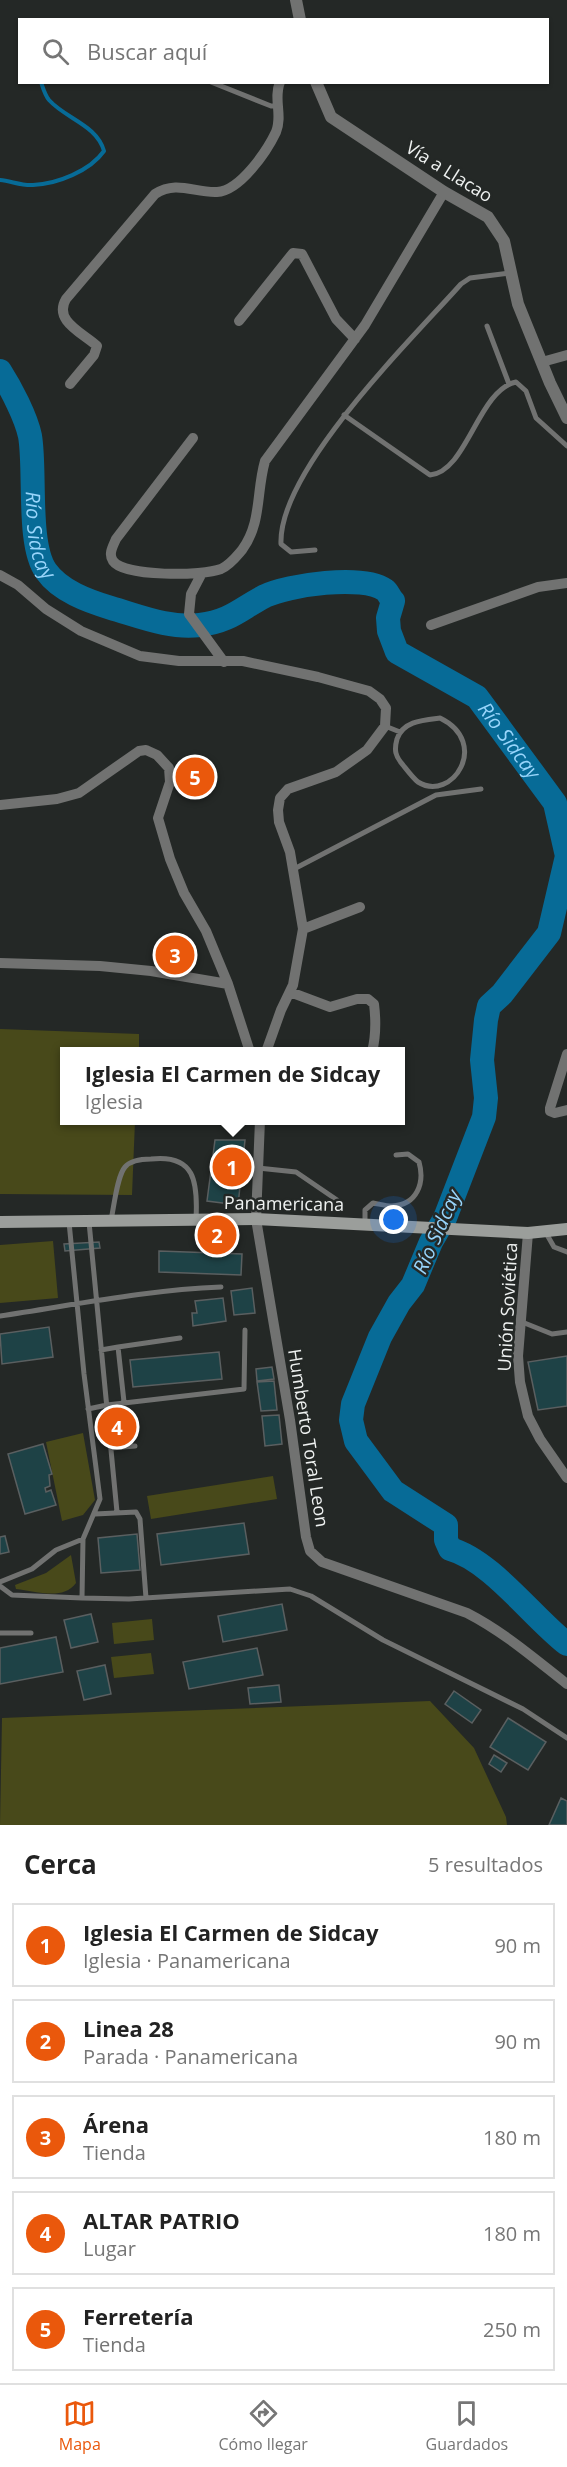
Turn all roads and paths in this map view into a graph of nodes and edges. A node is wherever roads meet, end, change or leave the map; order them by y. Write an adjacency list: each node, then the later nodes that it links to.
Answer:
1 (296, 0): 2 (street)
2 (300, 18)
3 (216, 84): 6 (lane)
4 (279, 84): 6 (street)
5 (317, 84): 7 (street, Vía a Llacao)
6 (277, 106): 14 (street)
7 (444, 192): 8 (street, Vía a Llacao); 11 (street)
8 (511, 272): 13 (street, Vía a Llacao); 16 (lane)
9 (239, 321): 11 (street)
10 (487, 326): 15 (lane)
11 (355, 339): 21 (street)
12 (567, 355): 13 (street)
13 (542, 362): 17 (street, Vía a Llacao)
14 (70, 384)
15 (509, 384): 16 (lane); 19 (lane)
16 (344, 416): 20 (lane)
17 (567, 418)
18 (193, 438): 21 (street)
19 (567, 446)
20 (315, 550)
21 (202, 573): 25 (street)
22 (0, 575): 25 (street)
23 (567, 583): 24 (street)
24 (431, 625)
25 (224, 662): 26 (street)
26 (385, 726): 27 (lane); 30 (street)
27 (400, 732): 27 (lane)
28 (481, 789): 30 (lane)
29 (0, 805): 34 (street)
30 (293, 870): 32 (street)
31 (360, 907): 32 (street)
32 (303, 929): 35 (street)
33 (0, 963): 34 (street)
34 (228, 984): 36 (street)
35 (290, 992): 37 (street); 38 (street)
36 (248, 1047)
37 (268, 1047)
38 (373, 1047)
39 (567, 1054): 40 (street)
40 (567, 1110)
41 (261, 1125): 43 (street, Humberto Toral Leon)
42 (396, 1155): 51 (lane)
43 (258, 1168): 44 (lane); 45 (street, Humberto Toral Leon)
44 (337, 1200)
45 (256, 1219): 46 (main road, Panamericana); 51 (main road, Panamericana); 80 (street, Humberto Toral Leon)
46 (196, 1220): 50 (main road, Panamericana); 50 (lane)
47 (0, 1222): 48 (main road, Panamericana)
48 (69, 1222): 49 (main road, Panamericana); 58 (lane)
49 (89, 1222): 50 (main road, Panamericana); 57 (lane)
50 (111, 1222)
51 (365, 1224): 54 (main road, Panamericana)
52 (567, 1229): 53 (main road, Panamericana)
53 (546, 1231): 54 (main road, Panamericana); 55 (lane)
54 (528, 1233): 60 (street, Unión Soviética)
55 (567, 1252)
56 (221, 1287): 57 (lane)
57 (97, 1302): 58 (lane); 65 (lane)
58 (77, 1305): 59 (lane); 68 (lane)
59 (0, 1316)
60 (520, 1321): 62 (lane); 71 (street, Unión Soviética)
61 (245, 1330): 66 (lane)
62 (567, 1332)
63 (180, 1338): 64 (lane)
64 (118, 1347): 65 (lane); 66 (lane)
65 (101, 1350): 67 (lane)
66 (124, 1402): 67 (lane)
67 (106, 1404): 68 (lane); 70 (lane)
68 (88, 1409): 73 (lane)
69 (135, 1446): 70 (lane)
70 (111, 1448): 72 (lane)
71 (567, 1478)
72 (117, 1512): 73 (lane); 77 (lane)
73 (96, 1514): 74 (lane)
74 (83, 1539): 75 (lane); 76 (lane)
75 (0, 1584): 76 (lane)
76 (82, 1598): 77 (lane)
77 (146, 1598): 81 (lane)
78 (0, 1633): 79 (lane)
79 (30, 1633)
80 (567, 1684)
81 (567, 1738)

